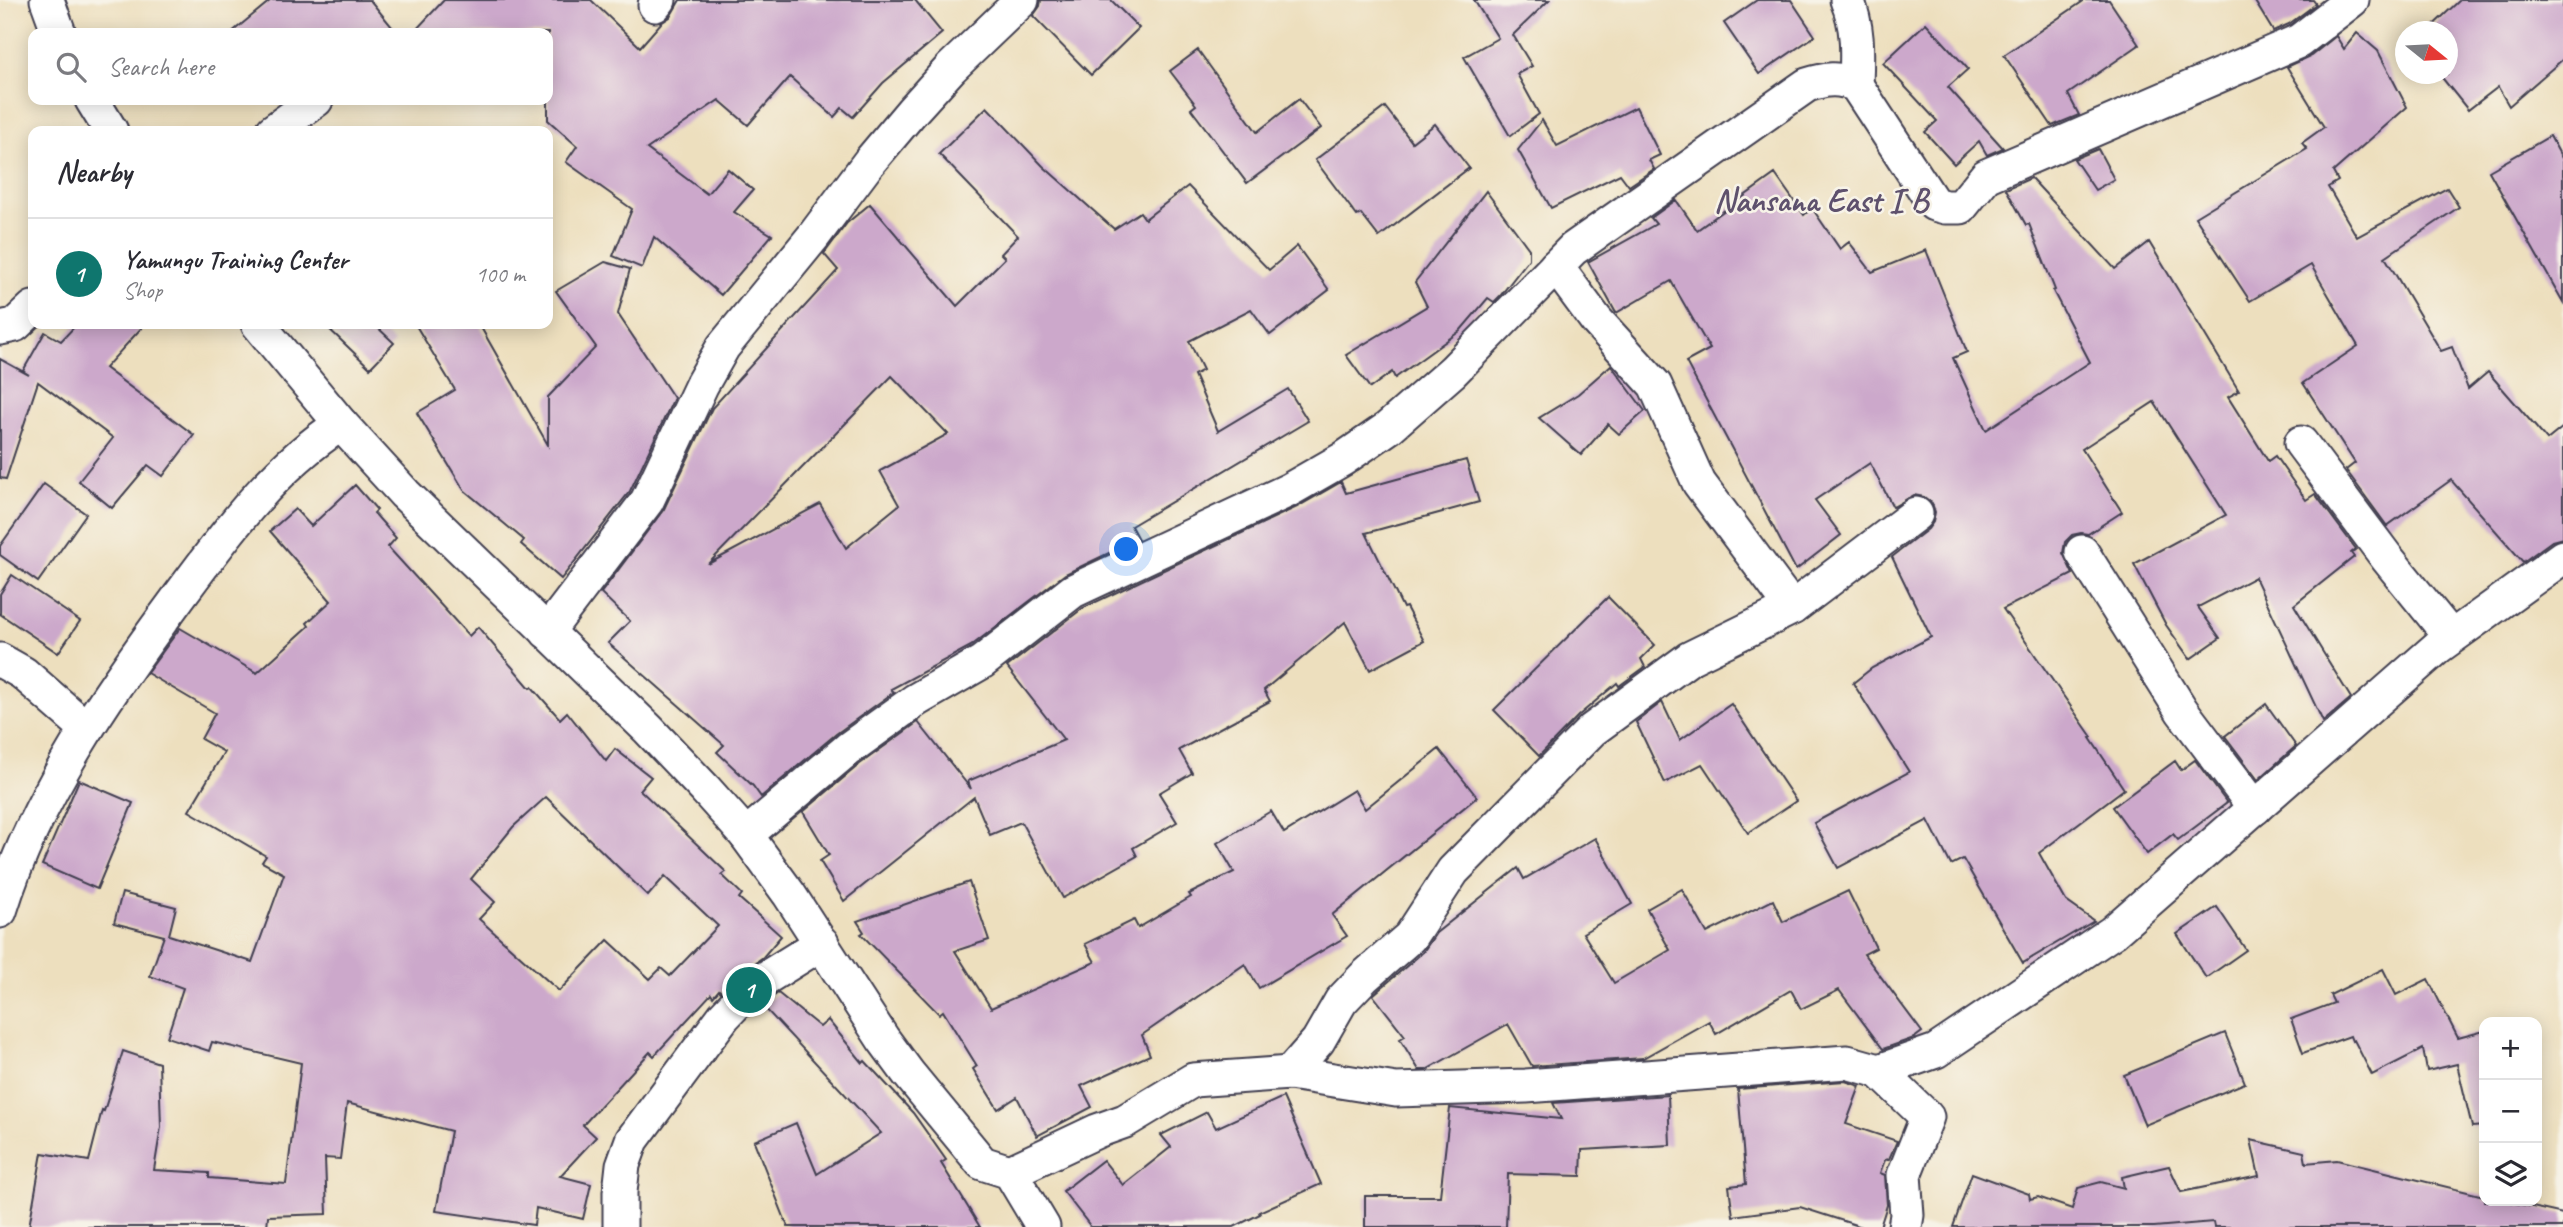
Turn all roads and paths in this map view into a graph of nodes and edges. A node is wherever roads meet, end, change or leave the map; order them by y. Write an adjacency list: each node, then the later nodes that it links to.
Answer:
1 (47, 0): 5 (street)
2 (1022, 0): 21 (street)
3 (1847, 0): 6 (street)
4 (2352, 0): 6 (street)
5 (57, 28)
6 (1856, 85): 11 (street)
7 (95, 105): 9 (street)
8 (309, 105): 10 (street)
9 (108, 126)
10 (280, 126)
11 (1556, 266): 20 (street); 26 (street)
12 (28, 313): 13 (street)
13 (0, 328)
14 (262, 329): 15 (street)
15 (341, 424): 21 (street); 24 (street)
16 (2301, 443): 22 (street)
17 (1916, 514): 20 (street)
18 (2082, 552): 25 (street)
19 (2563, 557): 22 (street)
20 (1792, 608): 30 (street)
21 (547, 632): 26 (street)
22 (2451, 637): 25 (street)
23 (0, 660): 24 (street)
24 (87, 729): 27 (street)
25 (2255, 808): 29 (street)
26 (746, 835): 28 (street)
27 (0, 911)
28 (822, 943): 31 (street); 32 (street)
29 (1879, 1071): 30 (street); 34 (street)
30 (1290, 1073): 31 (street)
31 (1010, 1172): 33 (street)
32 (620, 1227)
33 (1042, 1227)
34 (1905, 1227)

